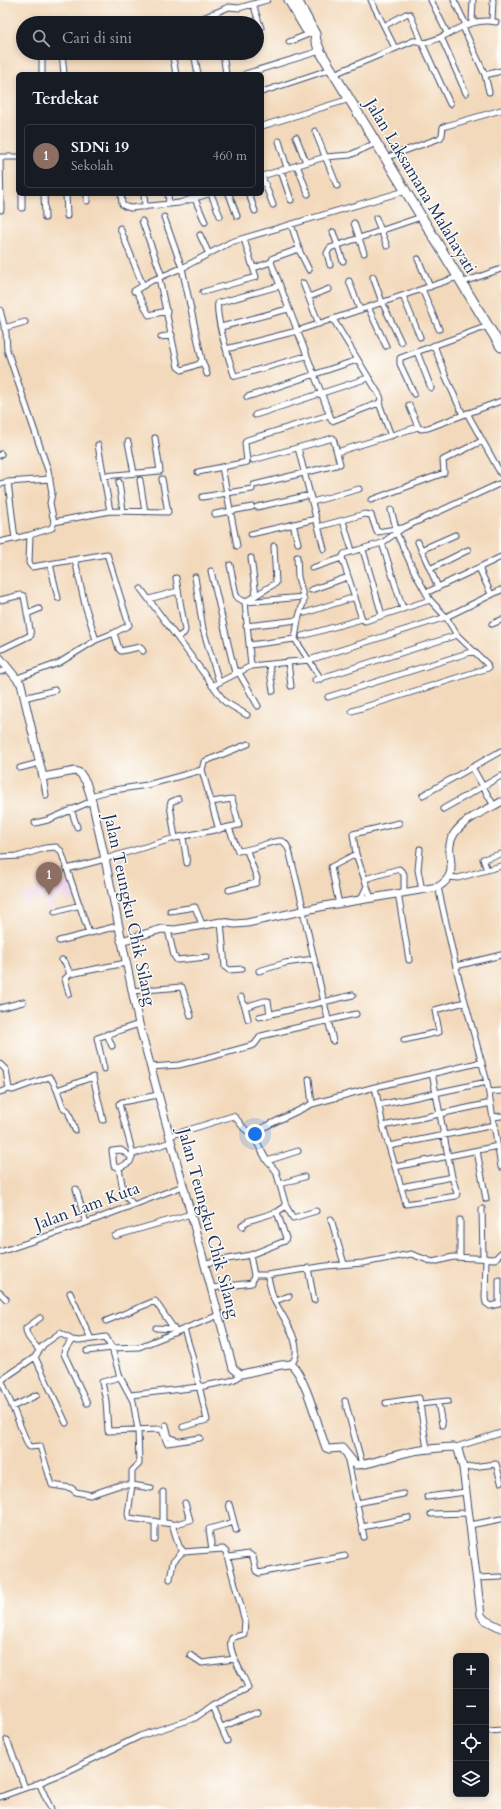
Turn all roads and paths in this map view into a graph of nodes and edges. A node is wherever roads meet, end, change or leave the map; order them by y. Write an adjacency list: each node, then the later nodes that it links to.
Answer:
1 (267, 0): 9 (street)
2 (289, 0): 18 (highway, Jalan Laksamana Malahayati)
3 (297, 0): 20 (highway, Jalan Laksamana Malahayati)
4 (431, 0): 17 (street)
5 (454, 0): 16 (street)
6 (473, 0): 14 (street)
7 (493, 0): 14 (street)
8 (373, 1): 15 (street)
9 (253, 4): 10 (street); 13 (street)
10 (213, 13): 11 (street); 12 (street)
11 (207, 16)
12 (214, 16)
13 (257, 16)
14 (472, 22): 16 (street)
15 (384, 26): 22 (street); 23 (street)
16 (464, 26): 17 (street); 38 (street)
17 (447, 33): 19 (street)
18 (309, 34): 20 (highway, Jalan Laksamana Malahayati); 21 (street)
19 (441, 37): 22 (street); 41 (street)
20 (316, 41): 24 (highway, Jalan Laksamana Malahayati)
21 (288, 42)
22 (422, 43): 23 (street); 43 (street)
23 (395, 48): 37 (street)
24 (320, 51): 36 (street); 37 (highway, Jalan Laksamana Malahayati)
25 (42, 60): 31 (street)
26 (63, 60): 32 (street)
27 (173, 60): 33 (street)
28 (195, 60): 34 (street)
29 (224, 60): 35 (street)
30 (501, 71): 38 (street)
31 (42, 72)
32 (64, 72)
33 (176, 72)
34 (198, 72)
35 (226, 72)
36 (252, 72)
37 (333, 72): 39 (street); 42 (highway, Jalan Laksamana Malahayati)
38 (485, 75): 40 (street)
39 (264, 91)
40 (489, 92)
41 (466, 94)
42 (350, 99): 45 (street); 49 (highway, Jalan Laksamana Malahayati)
43 (450, 104)
44 (501, 110): 53 (street)
45 (264, 125)
46 (315, 131): 52 (street)
47 (296, 136): 54 (street)
48 (279, 141): 56 (street)
49 (376, 143): 52 (street); 53 (highway, Jalan Laksamana Malahayati)
50 (0, 157): 51 (street); 80 (street)
51 (16, 157)
52 (324, 157): 54 (street); 60 (street)
53 (385, 158): 61 (highway, Jalan Laksamana Malahayati)
54 (306, 162): 55 (street)
55 (297, 165): 56 (street); 62 (street)
56 (287, 168): 57 (street)
57 (281, 170): 58 (street); 74 (street)
58 (264, 175)
59 (264, 181): 78 (street)
60 (337, 186)
61 (405, 190): 86 (highway, Jalan Laksamana Malahayati); 92 (street)
62 (308, 194)
63 (22, 196): 79 (street)
64 (44, 196): 87 (street)
65 (66, 196): 82 (street)
66 (87, 196): 75 (street)
67 (121, 196): 77 (street)
68 (144, 196): 77 (street)
69 (168, 196): 76 (street)
70 (212, 196): 83 (street)
71 (230, 196): 84 (street)
72 (250, 196): 81 (street)
73 (196, 197): 76 (street); 90 (street)
74 (291, 200)
75 (87, 202)
76 (169, 204): 77 (street)
77 (144, 206)
78 (273, 206)
79 (22, 208)
80 (1, 210)
81 (255, 211)
82 (67, 216)
83 (220, 216)
84 (237, 216)
85 (164, 217): 108 (street)
86 (421, 217): 94 (street); 114 (highway, Jalan Laksamana Malahayati)
87 (45, 218)
88 (376, 218): 94 (street)
89 (142, 221): 112 (street)
90 (206, 222)
91 (354, 223): 97 (street)
92 (291, 224): 98 (street); 101 (street)
93 (120, 228): 117 (street)
94 (381, 231): 97 (street); 100 (street)
95 (333, 232): 99 (street)
96 (200, 236): 103 (street)
97 (359, 238): 99 (street); 102 (street)
98 (244, 239): 103 (street); 109 (street)
99 (338, 246): 105 (street); 107 (street)
100 (387, 246)
101 (300, 249): 106 (street); 111 (street)
102 (364, 253)
103 (209, 254): 108 (street)
104 (418, 259): 119 (street)
105 (343, 261)
106 (271, 262): 109 (street); 118 (street)
107 (330, 265)
108 (182, 268): 112 (street); 150 (street)
109 (254, 268): 122 (street)
110 (501, 269): 114 (street)
111 (308, 270)
112 (161, 277): 117 (street); 130 (street)
113 (373, 277): 125 (street)
114 (460, 280): 119 (street); 136 (highway, Jalan Laksamana Malahayati)
115 (349, 281): 129 (street)
116 (303, 283): 124 (street)
117 (143, 286): 130 (street)
118 (279, 286): 127 (street); 135 (street)
119 (430, 287): 121 (street)
120 (329, 289): 124 (street)
121 (422, 289): 123 (street); 138 (street)
122 (203, 292)
123 (402, 296): 125 (street); 142 (street)
124 (309, 297): 134 (street)
125 (382, 302): 126 (street); 143 (street)
126 (368, 307): 129 (street); 145 (street)
127 (288, 309): 135 (street); 139 (street)
128 (0, 310): 132 (street)
129 (360, 310): 131 (street)
130 (167, 311): 140 (street)
131 (333, 319): 134 (street); 151 (street)
132 (1, 320): 137 (street)
133 (25, 322): 137 (street)
134 (319, 324): 139 (street)
135 (221, 326): 147 (street)
136 (488, 326): 144 (street); 146 (highway, Jalan Laksamana Malahayati)
137 (4, 328): 180 (street)
138 (439, 329)
139 (297, 331): 147 (street); 149 (street)
140 (172, 335): 141 (street); 150 (street)
141 (161, 337)
142 (420, 337)
143 (401, 342)
144 (434, 345): 148 (street); 163 (street)
145 (386, 346)
146 (501, 347)
147 (226, 349): 149 (street)
148 (417, 352): 155 (street); 157 (street)
149 (306, 356): 153 (street)
150 (202, 360): 152 (street)
151 (358, 360): 153 (street); 154 (street)
152 (208, 374)
153 (314, 375): 156 (street); 158 (street)
154 (368, 378): 156 (street); 160 (street)
155 (431, 388)
156 (320, 394): 162 (street); 164 (street)
157 (414, 394)
158 (247, 397)
159 (501, 401): 163 (street)
160 (380, 404): 162 (street); 166 (street)
161 (409, 405): 165 (street)
162 (329, 414): 174 (street)
163 (465, 414): 165 (street); 168 (street)
164 (255, 415)
165 (418, 427): 166 (street)
166 (391, 436): 172 (street)
167 (155, 438): 177 (street)
168 (482, 441): 178 (street); 191 (street)
169 (128, 442): 177 (street)
170 (98, 445): 179 (street)
171 (298, 448): 172 (street); 173 (street); 176 (street)
172 (337, 452): 176 (street)
173 (253, 460)
174 (222, 467): 175 (street); 188 (street)
175 (198, 472)
176 (304, 472): 188 (street); 189 (street)
177 (134, 473): 179 (street)
178 (501, 474)
179 (104, 476): 194 (street)
180 (50, 479): 183 (street); 201 (street)
181 (162, 479): 197 (street)
182 (140, 480): 197 (street)
183 (8, 482): 186 (street); 208 (street)
184 (120, 482): 195 (street)
185 (501, 483): 204 (street)
186 (0, 484)
187 (359, 489): 192 (street)
188 (227, 493): 190 (street); 196 (street)
189 (310, 495): 192 (street); 196 (street)
190 (202, 498)
191 (371, 500)
192 (312, 502): 199 (street)
193 (391, 510): 204 (street)
194 (110, 511): 195 (street); 201 (street)
195 (123, 511): 197 (street)
196 (230, 511): 198 (street); 213 (street)
197 (145, 512)
198 (216, 514)
199 (316, 519): 202 (street); 203 (street)
200 (343, 521): 203 (street); 204 (street); 215 (street)
201 (54, 522): 206 (street)
202 (293, 524): 205 (street); 211 (street)
203 (318, 527): 216 (street)
204 (396, 530): 212 (street); 247 (street)
205 (251, 534)
206 (30, 535): 208 (street); 225 (street)
207 (455, 535): 218 (street)
208 (15, 539): 209 (street)
209 (0, 542)
210 (418, 542): 218 (street)
211 (298, 543)
212 (382, 543): 217 (street); 250 (street)
213 (237, 546)
214 (274, 546): 241 (street)
215 (351, 546)
216 (324, 549)
217 (363, 550): 223 (street); 253 (street)
218 (421, 550): 229 (street)
219 (468, 550): 229 (street)
220 (297, 557): 242 (street)
221 (501, 557): 228 (street)
222 (251, 558): 241 (street)
223 (342, 558): 227 (street); 232 (street)
224 (75, 560): 225 (street); 260 (street); 265 (street)
225 (50, 564): 244 (street)
226 (230, 565): 248 (street)
227 (312, 568)
228 (479, 568): 234 (street); 240 (street)
229 (430, 569): 234 (street)
230 (211, 571): 277 (street)
231 (195, 577): 281 (street)
232 (348, 577): 236 (street); 243 (street)
233 (176, 578): 238 (street)
234 (438, 587): 239 (street)
235 (141, 589): 245 (street)
236 (312, 590)
237 (501, 590): 240 (street)
238 (178, 591): 245 (street); 263 (street)
239 (430, 591)
240 (491, 594): 254 (street)
241 (256, 595): 248 (street)
242 (303, 596): 248 (street); 256 (street)
243 (355, 597): 251 (street); 255 (street)
244 (58, 598)
245 (149, 599): 263 (street)
246 (0, 600): 252 (street)
247 (430, 600): 250 (street); 254 (street)
248 (245, 602): 259 (street)
249 (39, 609): 252 (street)
250 (403, 609): 253 (street)
251 (305, 613)
252 (27, 614): 267 (street)
253 (382, 616): 255 (street)
254 (446, 617): 261 (street); 271 (street)
255 (362, 619): 262 (street)
256 (298, 620): 259 (street); 264 (street)
257 (501, 620): 258 (street)
258 (492, 624)
259 (246, 626): 266 (street)
260 (114, 634): 265 (street); 268 (street)
261 (457, 634): 269 (street); 279 (street)
262 (302, 636)
263 (178, 637): 282 (street)
264 (295, 639): 266 (street); 271 (street)
265 (96, 640): 278 (street)
266 (249, 645): 274 (street)
267 (0, 650)
268 (143, 651)
269 (474, 651): 286 (street); 289 (street)
270 (0, 658): 275 (street)
271 (309, 660): 272 (street); 279 (street)
272 (288, 662): 273 (street); 283 (street)
273 (268, 665): 274 (street); 285 (street)
274 (251, 666): 277 (street)
275 (9, 669): 276 (street); 278 (street)
276 (0, 672)
277 (236, 672): 281 (street); 288 (street)
278 (17, 678): 287 (street)
279 (321, 679): 280 (street)
280 (315, 680)
281 (219, 682): 282 (street)
282 (212, 686): 290 (street)
283 (291, 686)
284 (55, 690): 287 (street)
285 (273, 691)
286 (328, 697)
287 (24, 698): 293 (street)
288 (258, 706)
289 (352, 711)
290 (248, 715)
291 (248, 744): 296 (street)
292 (501, 751): 294 (street)
293 (39, 763): 295 (street); 298 (street)
294 (472, 767): 299 (street); 301 (street)
295 (20, 768)
296 (202, 770): 302 (street); 304 (street)
297 (501, 776): 299 (street)
298 (43, 777): 300 (street); 302 (street, Jalan Teungku Chik Silang)
299 (483, 786): 306 (street); 308 (street)
300 (46, 795)
301 (423, 795)
302 (91, 799): 307 (street); 321 (street, Jalan Teungku Chik Silang)
303 (178, 799): 315 (street)
304 (211, 802): 312 (street); 313 (street)
305 (501, 802): 306 (street)
306 (494, 806): 326 (street)
307 (71, 809): 309 (street); 311 (street)
308 (443, 809)
309 (35, 823)
310 (399, 823): 318 (street)
311 (77, 827)
312 (229, 828): 313 (street); 317 (street)
313 (219, 830): 314 (street)
314 (183, 837): 315 (street); 322 (street)
315 (176, 838): 321 (street)
316 (420, 849): 331 (street)
317 (247, 851): 330 (street); 338 (street)
318 (356, 854): 327 (street); 335 (street)
319 (501, 854): 325 (street)
320 (0, 857): 324 (street)
321 (106, 859): 324 (street); 342 (street, Jalan Teungku Chik Silang)
322 (187, 863)
323 (501, 866): 325 (street)
324 (67, 869): 336 (street)
325 (487, 870): 326 (street)
326 (449, 878): 329 (street)
327 (365, 879): 328 (street); 332 (street)
328 (367, 886): 333 (street); 334 (street)
329 (438, 887): 331 (street); 353 (street)
330 (229, 890)
331 (422, 890): 332 (street)
332 (401, 893): 333 (street); 351 (street)
333 (371, 898): 334 (street)
334 (361, 899): 335 (street)
335 (339, 904): 338 (street)
336 (80, 905): 339 (street); 344 (street)
337 (170, 911): 341 (street)
338 (304, 911): 340 (street); 349 (street)
339 (55, 912)
340 (221, 922): 341 (street); 354 (street)
341 (202, 924): 343 (street)
342 (118, 926): 344 (street); 346 (street, Jalan Teungku Chik Silang)
343 (168, 930): 346 (street); 348 (street)
344 (89, 933): 345 (street)
345 (59, 941)
346 (121, 941): 352 (street, Jalan Teungku Chik Silang)
347 (501, 955): 353 (street)
348 (207, 957)
349 (314, 959): 355 (street); 362 (street)
350 (62, 960): 356 (street)
351 (409, 960)
352 (126, 963): 356 (street); 357 (street, Jalan Teungku Chik Silang)
353 (456, 966): 363 (street)
354 (242, 969)
355 (259, 971)
356 (70, 974): 358 (street)
357 (132, 991): 368 (street); 372 (street, Jalan Teungku Chik Silang)
358 (69, 994)
359 (353, 995): 362 (street)
360 (241, 998): 364 (street)
361 (24, 1002): 365 (street)
362 (324, 1002): 366 (street); 371 (street)
363 (465, 1002): 374 (street); 377 (street)
364 (245, 1007): 366 (street); 370 (street)
365 (0, 1008)
366 (270, 1014): 369 (street)
367 (356, 1014): 371 (street)
368 (191, 1016)
369 (259, 1017)
370 (248, 1019)
371 (328, 1021): 375 (street); 379 (street)
372 (139, 1024): 373 (street); 379 (street, Jalan Teungku Chik Silang)
373 (107, 1034): 376 (street); 380 (street)
374 (404, 1040)
375 (333, 1041)
376 (112, 1046)
377 (482, 1062): 381 (street); 383 (street)
378 (0, 1064): 385 (street)
379 (150, 1067): 391 (street, Jalan Teungku Chik Silang)
380 (104, 1069)
381 (432, 1073): 384 (street); 389 (street)
382 (309, 1079): 393 (street)
383 (487, 1082): 389 (street); 390 (street)
384 (375, 1087): 393 (street); 394 (street)
385 (9, 1089): 386 (street); 388 (street)
386 (56, 1090): 398 (street); 401 (street)
387 (501, 1091): 390 (street)
388 (0, 1092)
389 (436, 1092): 394 (street); 395 (street)
390 (489, 1092): 392 (street)
391 (158, 1095): 404 (street, Jalan Teungku Chik Silang); 409 (street)
392 (491, 1103): 395 (street); 397 (street)
393 (312, 1104): 402 (street)
394 (379, 1105): 400 (street)
395 (440, 1113): 400 (street); 403 (street)
396 (501, 1116): 397 (street)
397 (493, 1117): 399 (street)
398 (103, 1120)
399 (495, 1125): 403 (street); 406 (street)
400 (383, 1126): 405 (street)
401 (75, 1130)
402 (252, 1133): 404 (street); 411 (street)
403 (444, 1135): 405 (street); 410 (street)
404 (170, 1139): 409 (street); 418 (street, Jalan Teungku Chik Silang)
405 (389, 1146): 412 (street)
406 (498, 1146): 408 (street); 413 (street)
407 (298, 1151): 411 (street)
408 (477, 1151): 410 (street); 421 (street)
409 (132, 1155): 414 (street); 414 (street)
410 (448, 1156): 412 (street); 416 (street)
411 (267, 1161): 417 (street)
412 (395, 1167): 419 (street)
413 (501, 1167)
414 (119, 1168): 422 (street)
415 (304, 1177): 417 (street)
416 (452, 1177): 419 (street); 419 (street)
417 (280, 1184): 423 (street)
418 (183, 1186): 422 (street, Jalan Lam Kuta); 427 (street, Jalan Teungku Chik Silang)
419 (401, 1187)
420 (76, 1189): 430 (street)
421 (486, 1199)
422 (133, 1204): 430 (street, Jalan Lam Kuta)
423 (286, 1206): 425 (street); 426 (street)
424 (482, 1209): 437 (street)
425 (277, 1212): 431 (street); 435 (street)
426 (316, 1212)
427 (192, 1214): 432 (street); 438 (street, Jalan Teungku Chik Silang)
428 (331, 1219): 439 (street)
429 (460, 1220): 436 (street)
430 (86, 1223): 433 (street, Jalan Lam Kuta)
431 (243, 1227)
432 (115, 1236)
433 (0, 1252)
434 (501, 1253): 437 (street)
435 (250, 1255): 438 (street); 441 (street)
436 (460, 1257): 437 (street); 439 (street)
437 (485, 1258): 443 (street)
438 (206, 1262): 444 (street, Jalan Teungku Chik Silang)
439 (344, 1264): 440 (street)
440 (308, 1268): 442 (street); 449 (street)
441 (254, 1275): 442 (street); 444 (street)
442 (267, 1275): 450 (street)
443 (499, 1280)
444 (212, 1288): 451 (street, Jalan Teungku Chik Silang)
445 (0, 1292): 448 (street)
446 (70, 1293): 457 (street)
447 (289, 1296): 450 (street)
448 (6, 1299)
449 (314, 1300)
450 (275, 1301): 463 (street)
451 (219, 1316): 455 (street); 464 (street, Jalan Teungku Chik Silang)
452 (40, 1318): 460 (street)
453 (106, 1321): 456 (street)
454 (156, 1328): 456 (street)
455 (184, 1329): 456 (street); 467 (street)
456 (175, 1331): 459 (street)
457 (91, 1339): 458 (street); 459 (street)
458 (72, 1340): 460 (street); 473 (street)
459 (112, 1348): 461 (street); 465 (street)
460 (39, 1350): 462 (street)
461 (87, 1351)
462 (36, 1357): 466 (street); 477 (street)
463 (292, 1365): 464 (street); 487 (street)
464 (240, 1374): 467 (street)
465 (120, 1377): 469 (street); 481 (street)
466 (0, 1379): 476 (street)
467 (199, 1387): 469 (street); 480 (street)
468 (37, 1395): 476 (street)
469 (131, 1395): 481 (street)
470 (345, 1401): 488 (street)
471 (448, 1401): 472 (street)
472 (438, 1402): 475 (street); 479 (street)
473 (87, 1403)
474 (386, 1403): 475 (street)
475 (420, 1404): 486 (street)
476 (12, 1407): 491 (street)
477 (66, 1423)
478 (166, 1425): 484 (street)
479 (442, 1426)
480 (183, 1427)
481 (138, 1430): 484 (street); 491 (street)
482 (501, 1433): 485 (street)
483 (200, 1438): 484 (street)
484 (175, 1442)
485 (456, 1447): 486 (street); 489 (street)
486 (427, 1449): 488 (street)
487 (347, 1453): 488 (street); 498 (street)
488 (362, 1464)
489 (463, 1468): 490 (street); 494 (street)
490 (501, 1482)
491 (132, 1485): 492 (street); 504 (street)
492 (151, 1488)
493 (163, 1492): 505 (street)
494 (466, 1492): 496 (street); 500 (street)
495 (403, 1494): 498 (street)
496 (428, 1497)
497 (186, 1503): 507 (street)
498 (357, 1503): 509 (street)
499 (228, 1504): 506 (street)
500 (469, 1513): 501 (street); 508 (street)
501 (431, 1514)
502 (408, 1518): 509 (street)
503 (501, 1519): 508 (street)
504 (155, 1521): 505 (street); 512 (street)
505 (163, 1522): 507 (street)
506 (234, 1522): 510 (street); 513 (street)
507 (173, 1525): 514 (street)
508 (470, 1525): 518 (street)
509 (362, 1527): 511 (street)
510 (236, 1530)
511 (364, 1537)
512 (155, 1540)
513 (212, 1550): 514 (street); 516 (street)
514 (183, 1551): 519 (street)
515 (345, 1556): 516 (street)
516 (229, 1557): 522 (street)
517 (501, 1577): 518 (street)
518 (477, 1578): 520 (street)
519 (170, 1579)
520 (501, 1628)
521 (190, 1655): 522 (street)
522 (234, 1659): 523 (street)
523 (212, 1706): 525 (street); 530 (street)
524 (258, 1712): 525 (street)
525 (222, 1727): 529 (street)
526 (501, 1730): 527 (street)
527 (489, 1731)
528 (7, 1740): 531 (street)
529 (228, 1741)
530 (39, 1783): 531 (street); 533 (street)
531 (25, 1788): 532 (street)
532 (0, 1797)
533 (51, 1809)

